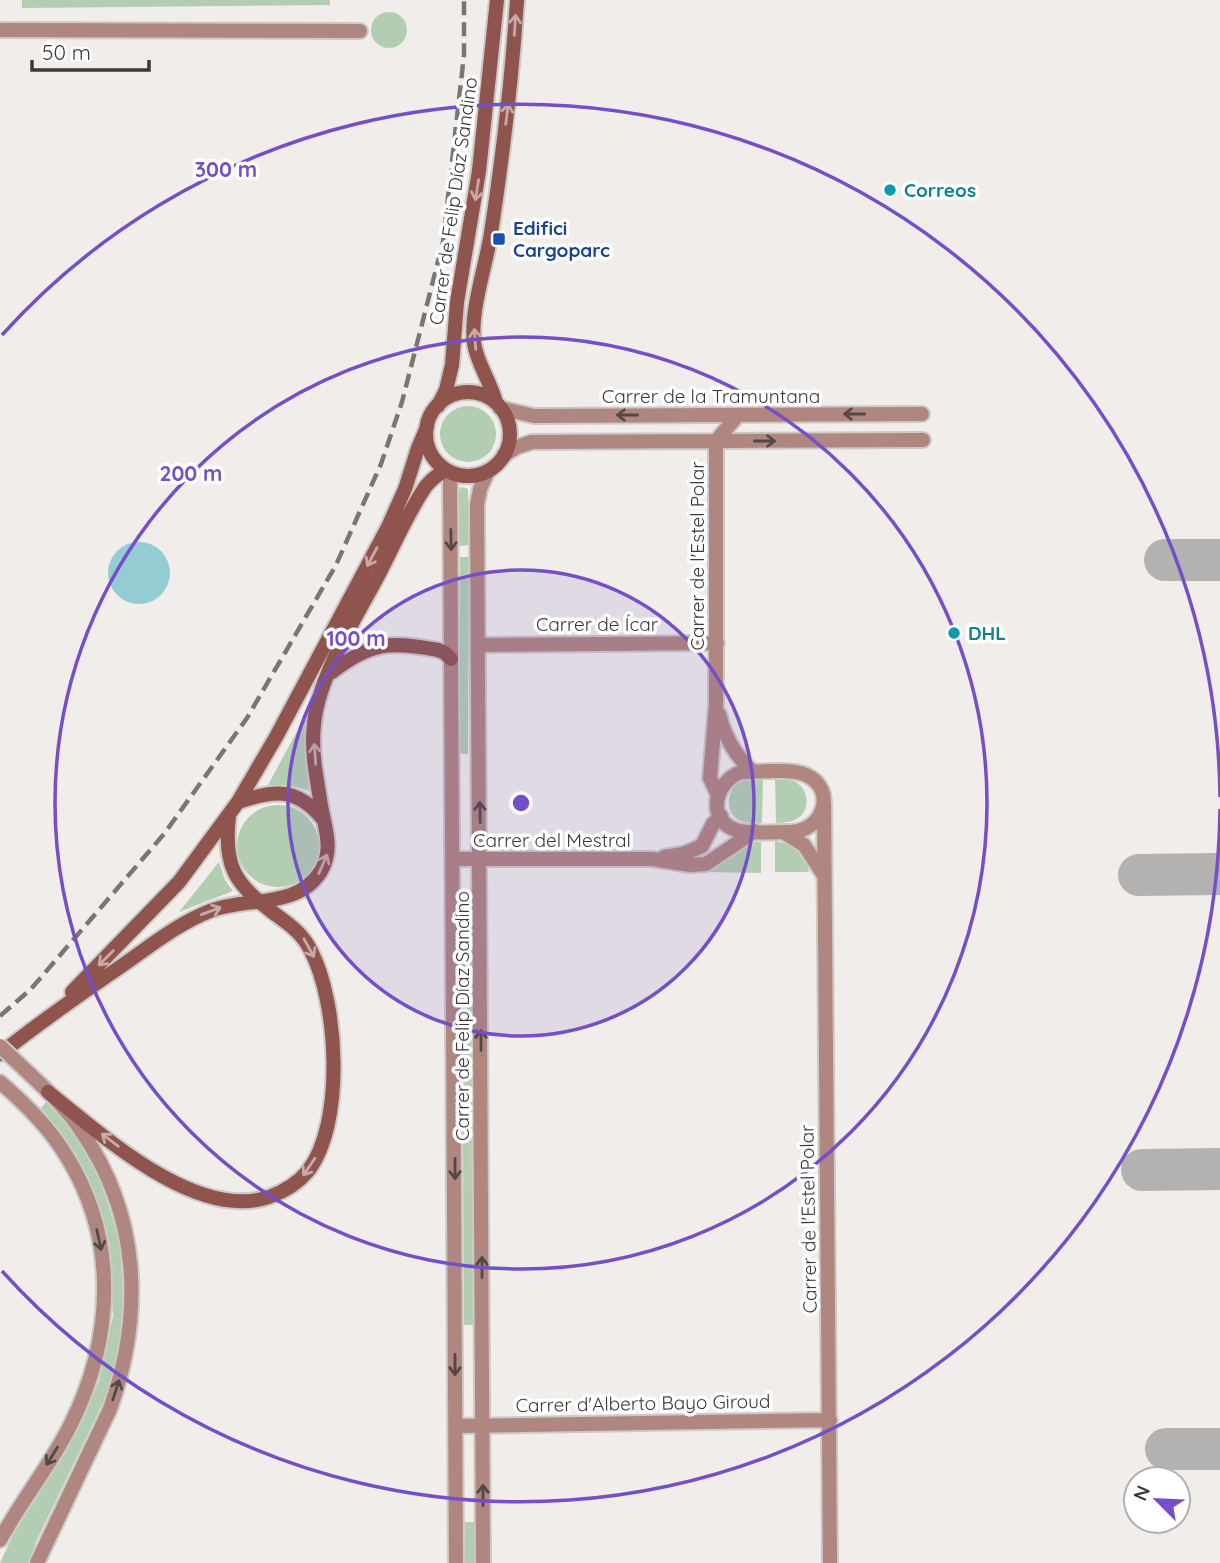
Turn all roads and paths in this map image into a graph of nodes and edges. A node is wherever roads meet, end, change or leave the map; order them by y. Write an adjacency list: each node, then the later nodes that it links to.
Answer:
1 (497, 0): 6 (main road, Carrer de Felip Díaz Sandino, one-way to 6)
2 (517, 0): 5 (main road, Carrer de Felip Díaz Sandino, one-way to 2)
3 (0, 30): 4 (street)
4 (360, 31)
5 (498, 405): 6 (main road); 8 (street, Carrer de la Tramuntana, one-way to 5); 12 (main road)
6 (438, 406): 9 (main road)
7 (922, 414): 8 (street, Carrer de la Tramuntana, one-way to 8)
8 (738, 415): 11 (street, Carrer de l'Estel Polar)
9 (427, 427): 13 (main road); 22 (main road, one-way to 22)
10 (923, 440): 11 (street, one-way to 10)
11 (716, 441): 12 (street); 15 (street, Carrer de l'Estel Polar)
12 (504, 455): 14 (main road)
13 (448, 471): 14 (main road); 17 (street, Carrer de Felip Díaz Sandino, one-way to 17); 18 (main road)
14 (488, 471): 16 (street, Carrer de Felip Díaz Sandino)
15 (716, 643): 16 (street, Carrer de Ícar); 19 (street, Carrer de l'Estel Polar)
16 (478, 645): 29 (street, Carrer de Felip Díaz Sandino, one-way to 16)
17 (451, 659): 18 (main road); 30 (street, Carrer de Felip Díaz Sandino)
18 (328, 675): 26 (main road, one-way to 18)
19 (716, 704): 20 (street, Carrer de l'Estel Polar); 21 (street, Carrer de l'Estel Polar)
20 (753, 772): 21 (street); 23 (street)
21 (718, 794): 25 (street)
22 (238, 802): 24 (main road); 26 (main road)
23 (824, 803): 28 (street); 32 (street, Carrer de l'Estel Polar)
24 (229, 816): 33 (main road); 34 (main road, one-way to 34)
25 (721, 816): 27 (street); 31 (street, Carrer del Mestral)
26 (325, 822): 33 (main road, one-way to 26)
27 (755, 831): 28 (street); 31 (street, Carrer del Mestral)
28 (783, 832): 32 (street)
29 (480, 858): 30 (street, Carrer del Mestral); 31 (street, Carrer del Mestral); 40 (street, Carrer de Felip Díaz Sandino, one-way to 29)
30 (453, 859): 41 (street, Carrer de Felip Díaz Sandino, one-way to 41)
31 (652, 859)
32 (824, 875): 39 (street, Carrer de l'Estel Polar)
33 (259, 902): 34 (main road, one-way to 33); 38 (main road, one-way to 38)
34 (38, 1024): 36 (main road)
35 (0, 1046): 38 (street, bridge)
36 (0, 1054)
37 (0, 1082): 42 (street, one-way to 42)
38 (48, 1092): 43 (street, one-way to 38)
39 (830, 1420): 40 (street, Carrer d'Alberto Bayo Giroud); 46 (street, Carrer de l'Estel Polar)
40 (483, 1424): 41 (street, Carrer d'Alberto Bayo Giroud); 45 (street, Carrer de Felip Díaz Sandino, one-way to 40)
41 (456, 1426): 44 (street, Carrer de Felip Díaz Sandino)
42 (0, 1540)
43 (37, 1563)
44 (456, 1563)
45 (483, 1563)
46 (830, 1563)

